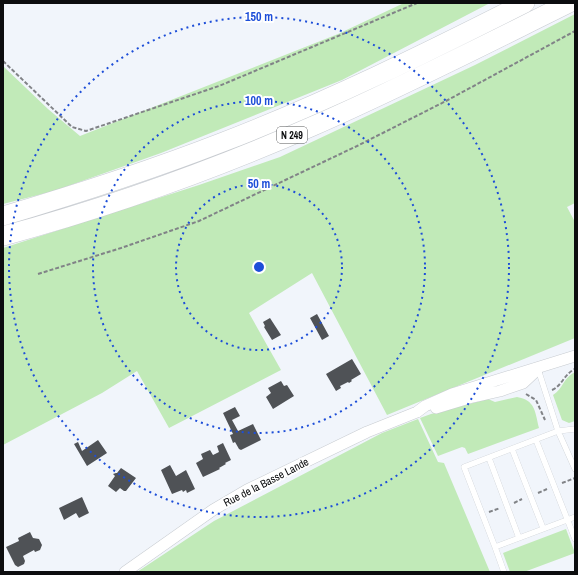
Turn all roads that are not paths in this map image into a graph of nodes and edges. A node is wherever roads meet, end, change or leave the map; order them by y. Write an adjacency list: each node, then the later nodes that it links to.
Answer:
1 (525, 3): 3 (highway, N 249)
2 (568, 3): 4 (highway, N 249)
3 (3, 216)
4 (3, 236)
5 (575, 356): 6 (street, Rue de la Basse Lande)
6 (538, 369): 8 (lane); 19 (street, Rue de la Basse Lande)
7 (575, 429): 8 (lane)
8 (558, 431): 9 (lane); 12 (lane)
9 (536, 440): 10 (lane); 14 (lane)
10 (512, 448): 11 (lane); 15 (lane)
11 (489, 458): 16 (lane); 18 (lane)
12 (575, 469)
13 (575, 517): 14 (lane)
14 (568, 520): 15 (lane); 17 (lane)
15 (543, 528): 16 (lane)
16 (519, 538): 18 (lane)
17 (575, 539)
18 (495, 547): 20 (lane)
19 (125, 572)
20 (504, 572)

